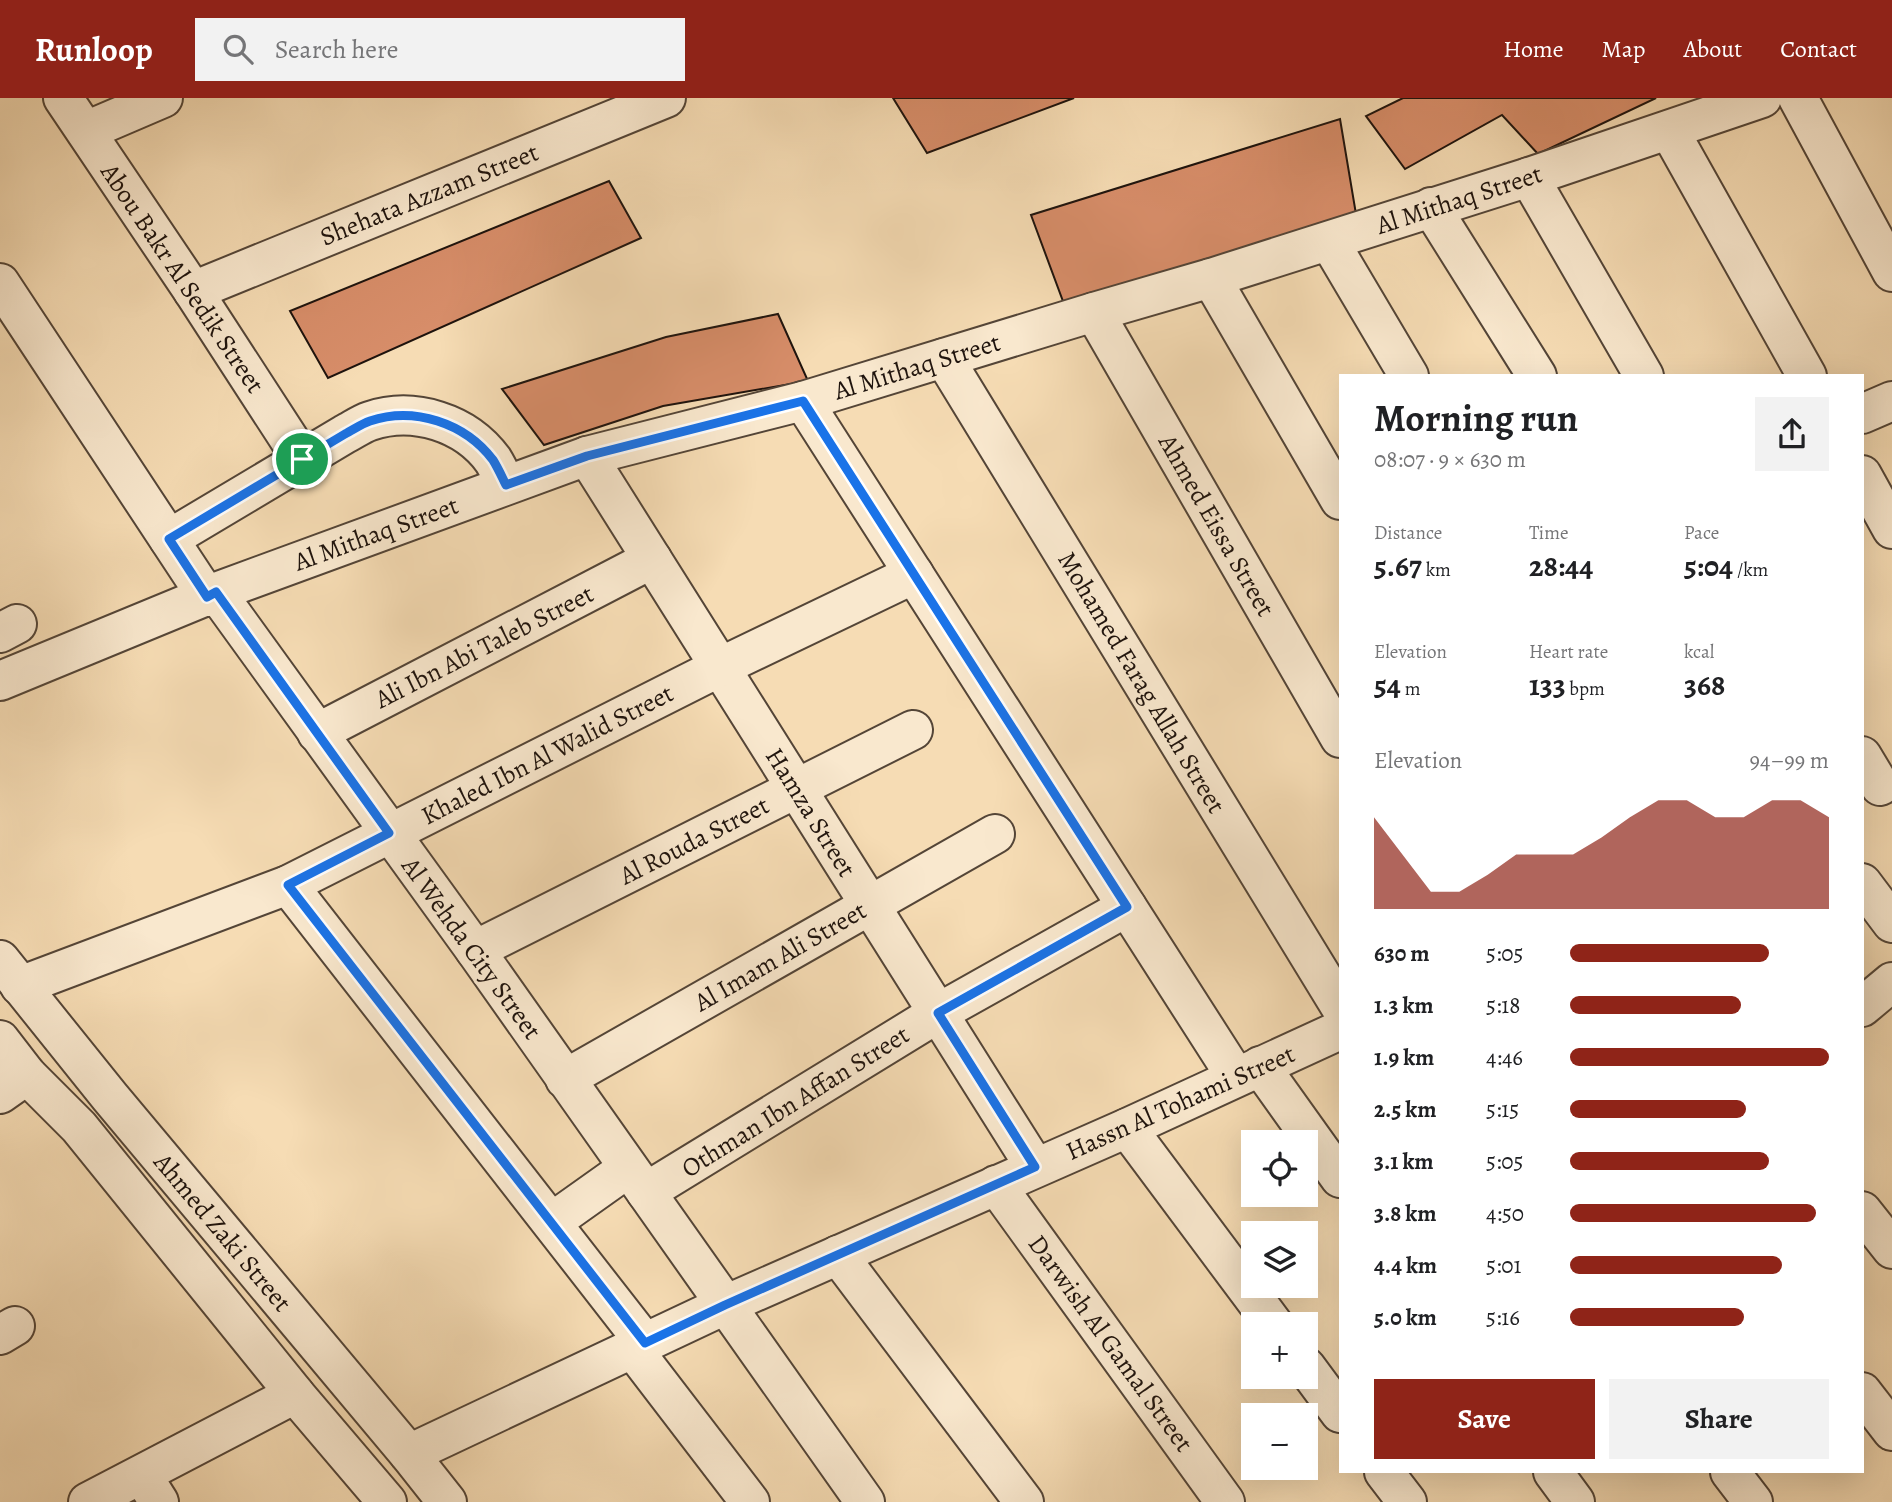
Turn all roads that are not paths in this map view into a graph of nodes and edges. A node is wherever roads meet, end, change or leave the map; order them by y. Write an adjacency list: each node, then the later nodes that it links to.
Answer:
1 (63, 98): 7 (street, Abou Bakr Al Sedik Street)
2 (163, 98): 7 (street)
3 (666, 98): 14 (street, Shehata Azzam Street)
4 (1762, 98): 6 (street, Al Mithaq Street)
5 (1798, 98): 11 (street)
6 (1669, 130): 8 (street, Al Mithaq Street); 20 (street)
7 (86, 131): 14 (street, Abou Bakr Al Sedik Street)
8 (1529, 177): 9 (street, Al Mithaq Street); 19 (street)
9 (1431, 207): 10 (street, Al Mithaq Street); 18 (street)
10 (1329, 241): 12 (street, Al Mithaq Street); 17 (street)
11 (1892, 272)
12 (1211, 278): 15 (street, Al Mithaq Street); 28 (street)
13 (0, 283): 30 (street, Al Wehda City Street)
14 (193, 291): 25 (street, Abou Bakr Al Sedik Street)
15 (1094, 312): 16 (street, Al Mithaq Street); 38 (street, Ahmed Eissa Street)
16 (944, 358): 21 (street, Al Mithaq Street); 48 (street, Mohamed Farag Allah Street)
17 (1408, 374)
18 (1536, 374)
19 (1643, 374)
20 (1806, 374)
21 (803, 401): 24 (street, Al Mithaq Street); 32 (street)
22 (1892, 401): 23 (street)
23 (1864, 413)
24 (587, 456): 27 (street, Al Mithaq Street); 31 (street, Hamza Street)
25 (302, 459): 27 (street); 30 (street)
26 (1864, 479): 29 (street)
27 (506, 485): 33 (street, Al Mithaq Street)
28 (1339, 498)
29 (1892, 529)
30 (169, 539): 33 (street, Al Wehda City Street)
31 (652, 559): 34 (street, Hamza Street); 37 (street, Ali Ibn Abi Taleb Street)
32 (914, 574): 34 (street, Khaled Ibn Al Walid Street); 44 (street)
33 (211, 594): 35 (street, Al Mithaq Street); 37 (street, Al Wehda City Street)
34 (720, 667): 39 (street, Hamza Street); 40 (street, Khaled Ibn Al Walid Street)
35 (0, 681)
36 (913, 730): 39 (street, Al Rouda Street)
37 (317, 733): 40 (street, Al Wehda City Street)
38 (1339, 736)
39 (797, 789): 43 (street, Hamza Street); 45 (street, Al Rouda Street)
40 (389, 833): 42 (street, Khaled Ibn Al Walid Street); 45 (street, Al Wehda City Street)
41 (995, 834): 43 (street, Al Imam Ali Street)
42 (288, 885): 46 (street, Khaled Ibn Al Walid Street); 64 (street)
43 (870, 905): 50 (street, Hamza Street); 54 (street, Al Imam Ali Street)
44 (1127, 907): 50 (street, Othman Ibn Affan Street); 53 (street)
45 (474, 950): 54 (street, Al Wehda City Street)
46 (10, 973): 56 (street, Ahmed Zaki Street)
47 (1892, 982): 49 (street)
48 (1339, 1004)
49 (1864, 1005)
50 (938, 1013): 59 (street, Hamza Street); 61 (street, Othman Ibn Affan Street)
51 (1339, 1030): 53 (street, Hassn Al Tohami Street)
52 (0, 1040): 55 (street, Ahmed Zaki Street)
53 (1248, 1072): 58 (street, Hassn Al Tohami Street); 60 (street)
54 (565, 1079): 61 (street, Al Wehda City Street)
55 (13, 1085): 57 (street, Ahmed Zaki Street)
56 (110, 1097): 57 (street); 75 (street, Ahmed Zaki Street)
57 (79, 1128): 71 (street, Ahmed Zaki Street)
58 (1127, 1128): 59 (street, Hassn Al Tohami Street); 68 (street)
59 (1035, 1167): 62 (street, Hassn Al Tohami Street)
60 (1339, 1177)
61 (637, 1180): 64 (street, Othman Ibn Affan Street); 67 (street, Al Wehda City Street)
62 (996, 1185): 66 (street, Hassn Al Tohami Street); 86 (street, Darwish Al Gamal Street)
63 (1864, 1214): 65 (street)
64 (552, 1222): 69 (street)
65 (1892, 1249)
66 (838, 1255): 67 (street, Hassn Al Tohami Street); 85 (street)
67 (725, 1305): 69 (street, Hassn Al Tohami Street); 84 (street, Al Wehda City Street)
68 (1264, 1312)
69 (638, 1345): 75 (street, Hassn Al Tohami Street); 83 (street)
70 (1318, 1383): 73 (street)
71 (295, 1394): 79 (street); 81 (street, Ahmed Zaki Street)
72 (1864, 1395): 74 (street)
73 (1339, 1412)
74 (1892, 1432)
75 (409, 1454): 82 (street, Ahmed Zaki Street)
76 (1385, 1473): 87 (street)
77 (1554, 1473): 88 (street)
78 (1731, 1473): 89 (street)
79 (150, 1488): 80 (street)
80 (88, 1502)
81 (387, 1502)
82 (447, 1502)
83 (750, 1502)
84 (865, 1502)
85 (1024, 1502)
86 (1225, 1502)
87 (1407, 1502)
88 (1575, 1502)
89 (1753, 1502)

